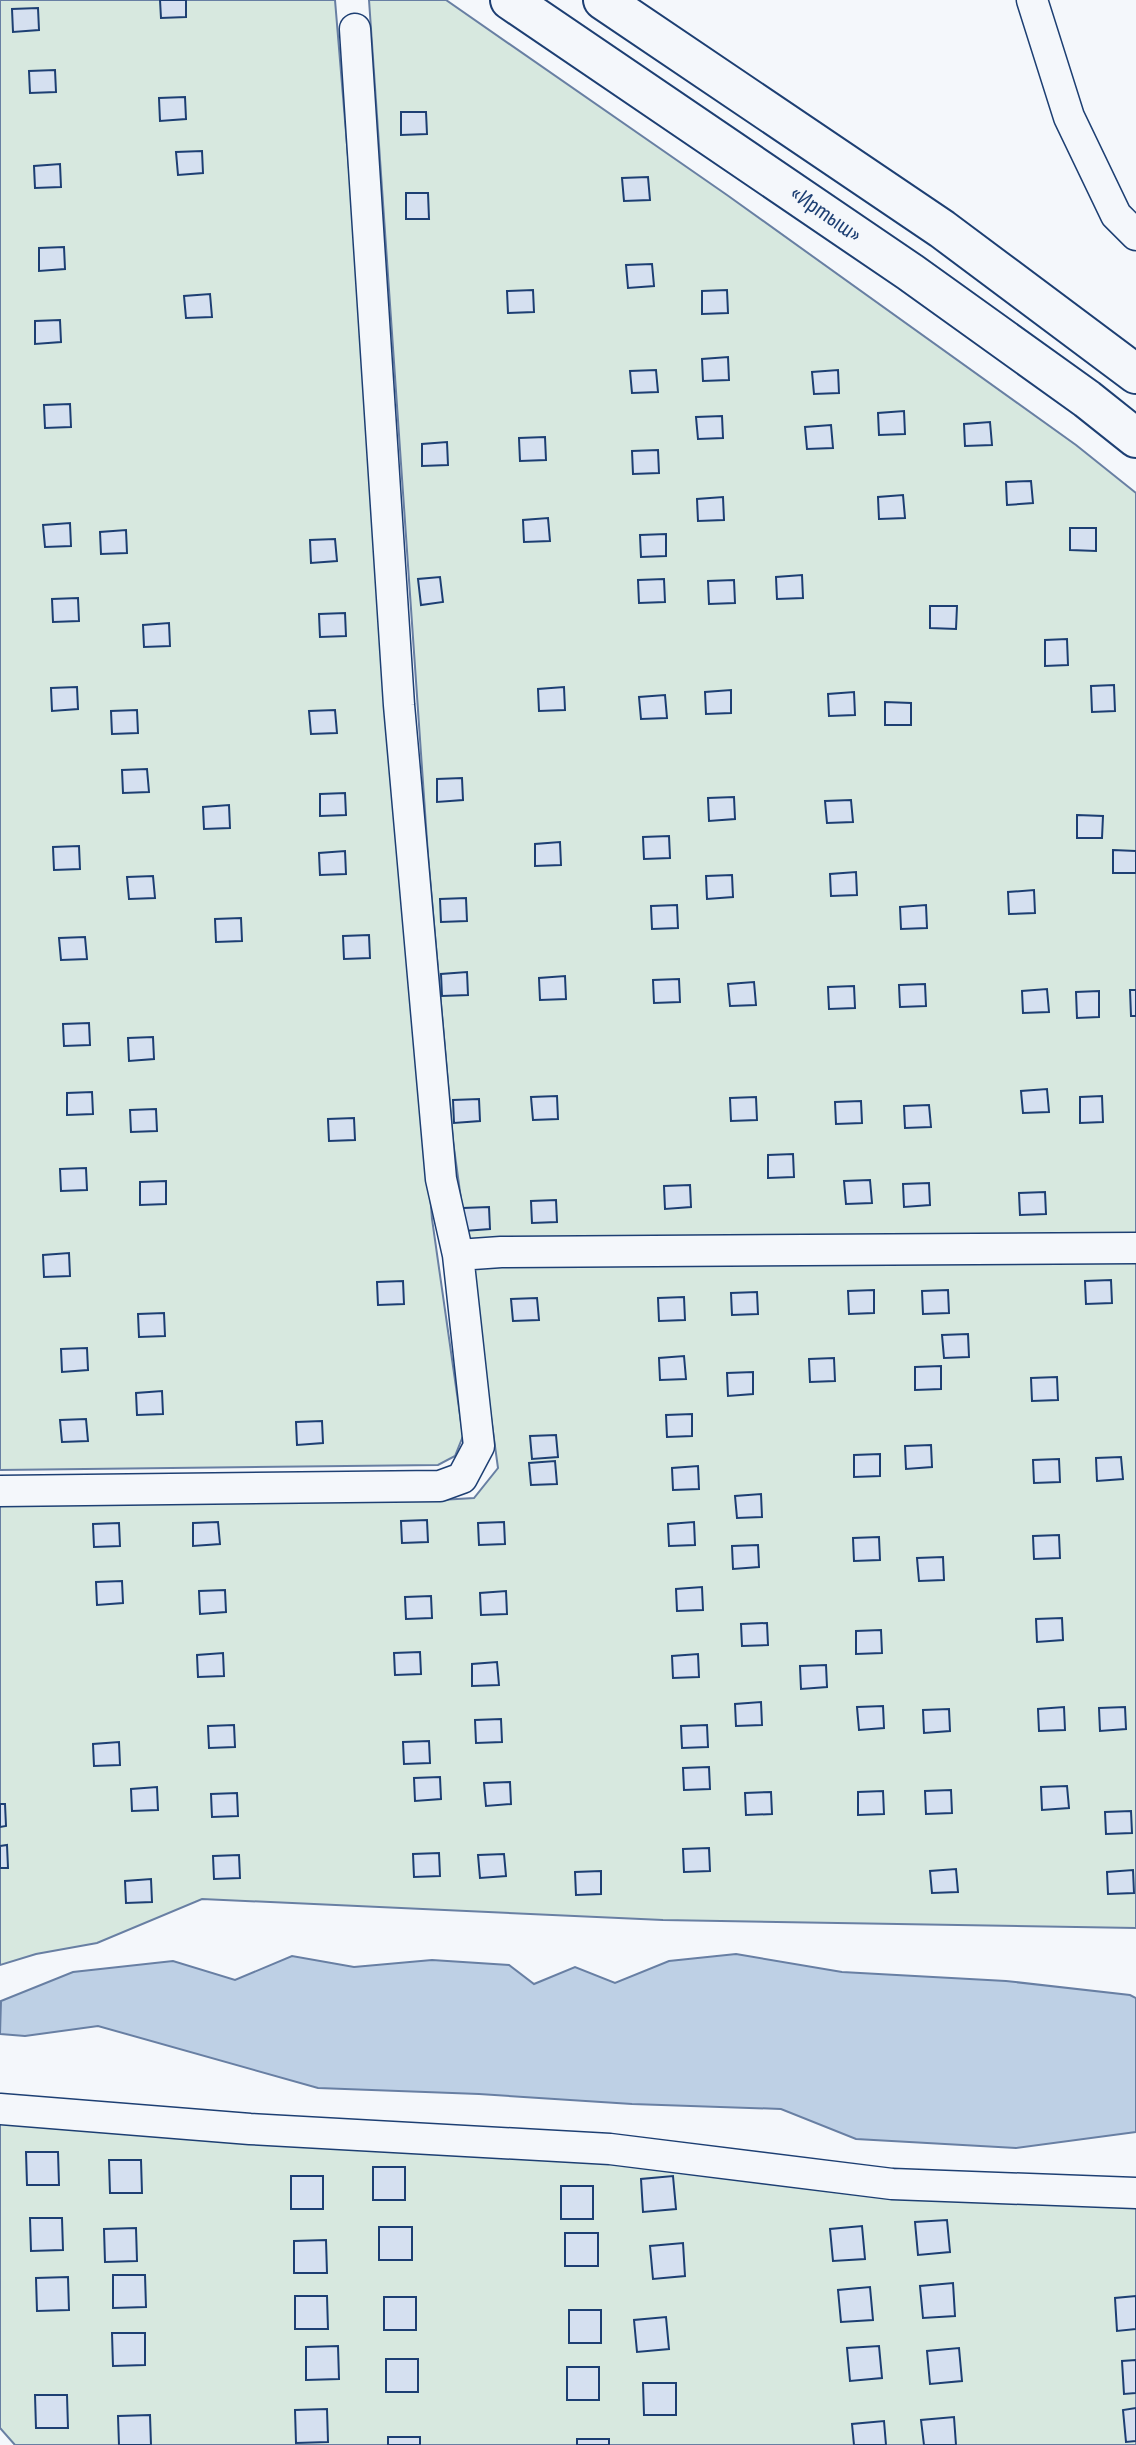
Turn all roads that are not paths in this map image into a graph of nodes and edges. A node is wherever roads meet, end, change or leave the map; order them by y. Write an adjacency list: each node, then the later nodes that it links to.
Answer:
1 (510, 0): 7 (highway, «Иртыш»)
2 (603, 0): 6 (highway)
3 (1032, 0): 5 (street)
4 (355, 29): 9 (street)
5 (1136, 235)
6 (1136, 374)
7 (1136, 438)
8 (1136, 1248): 9 (street)
9 (458, 1255): 10 (street)
10 (0, 1491)
11 (0, 2109): 12 (street)
12 (1136, 2193)

